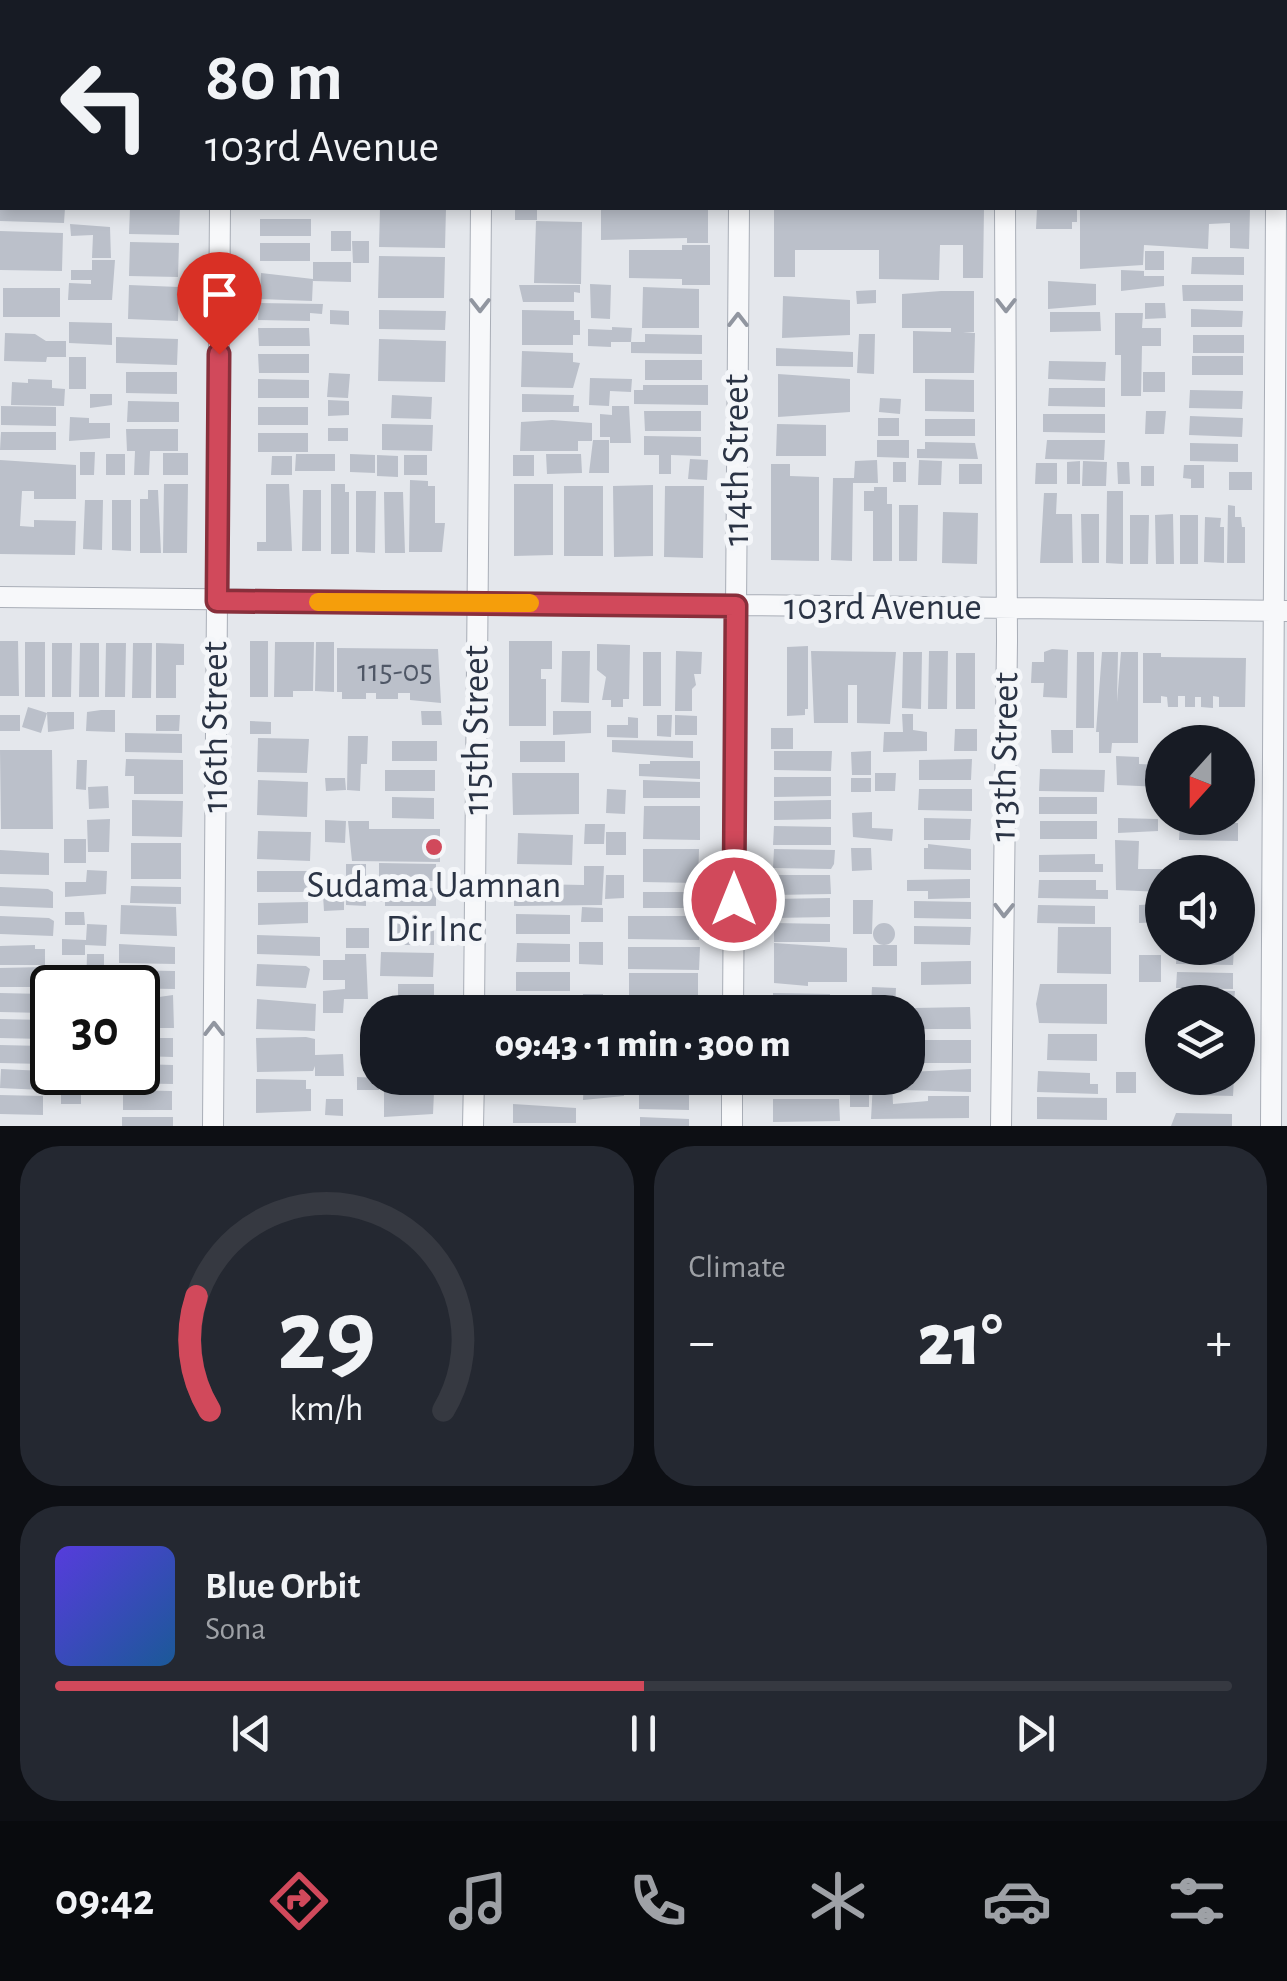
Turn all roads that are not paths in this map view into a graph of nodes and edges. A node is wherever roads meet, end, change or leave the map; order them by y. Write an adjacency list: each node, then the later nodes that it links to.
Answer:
1 (220, 210): 7 (street, 116th Street)
2 (481, 210): 8 (street, 115th Street, one-way to 8)
3 (739, 210): 9 (street, 114th Street, one-way to 3)
4 (1005, 210): 10 (street, 113th Street, one-way to 10)
5 (1276, 210): 11 (street)
6 (0, 597): 7 (street, 103rd Avenue)
7 (217, 601): 8 (street, 103rd Avenue); 16 (street, 116th Street, one-way to 7)
8 (478, 603): 9 (street, 103rd Avenue); 12 (street, 115th Street)
9 (736, 606): 10 (street, 103rd Avenue); 13 (street, 114th Street)
10 (1007, 609): 11 (street, 103rd Avenue); 19 (street, 113th Street, one-way to 19)
11 (1280, 611): 20 (street)
12 (474, 995)
13 (733, 995)
14 (474, 1095): 17 (street)
15 (732, 1095): 18 (street)
16 (213, 1126)
17 (473, 1126)
18 (732, 1126)
19 (1001, 1126)
20 (1271, 1126)

